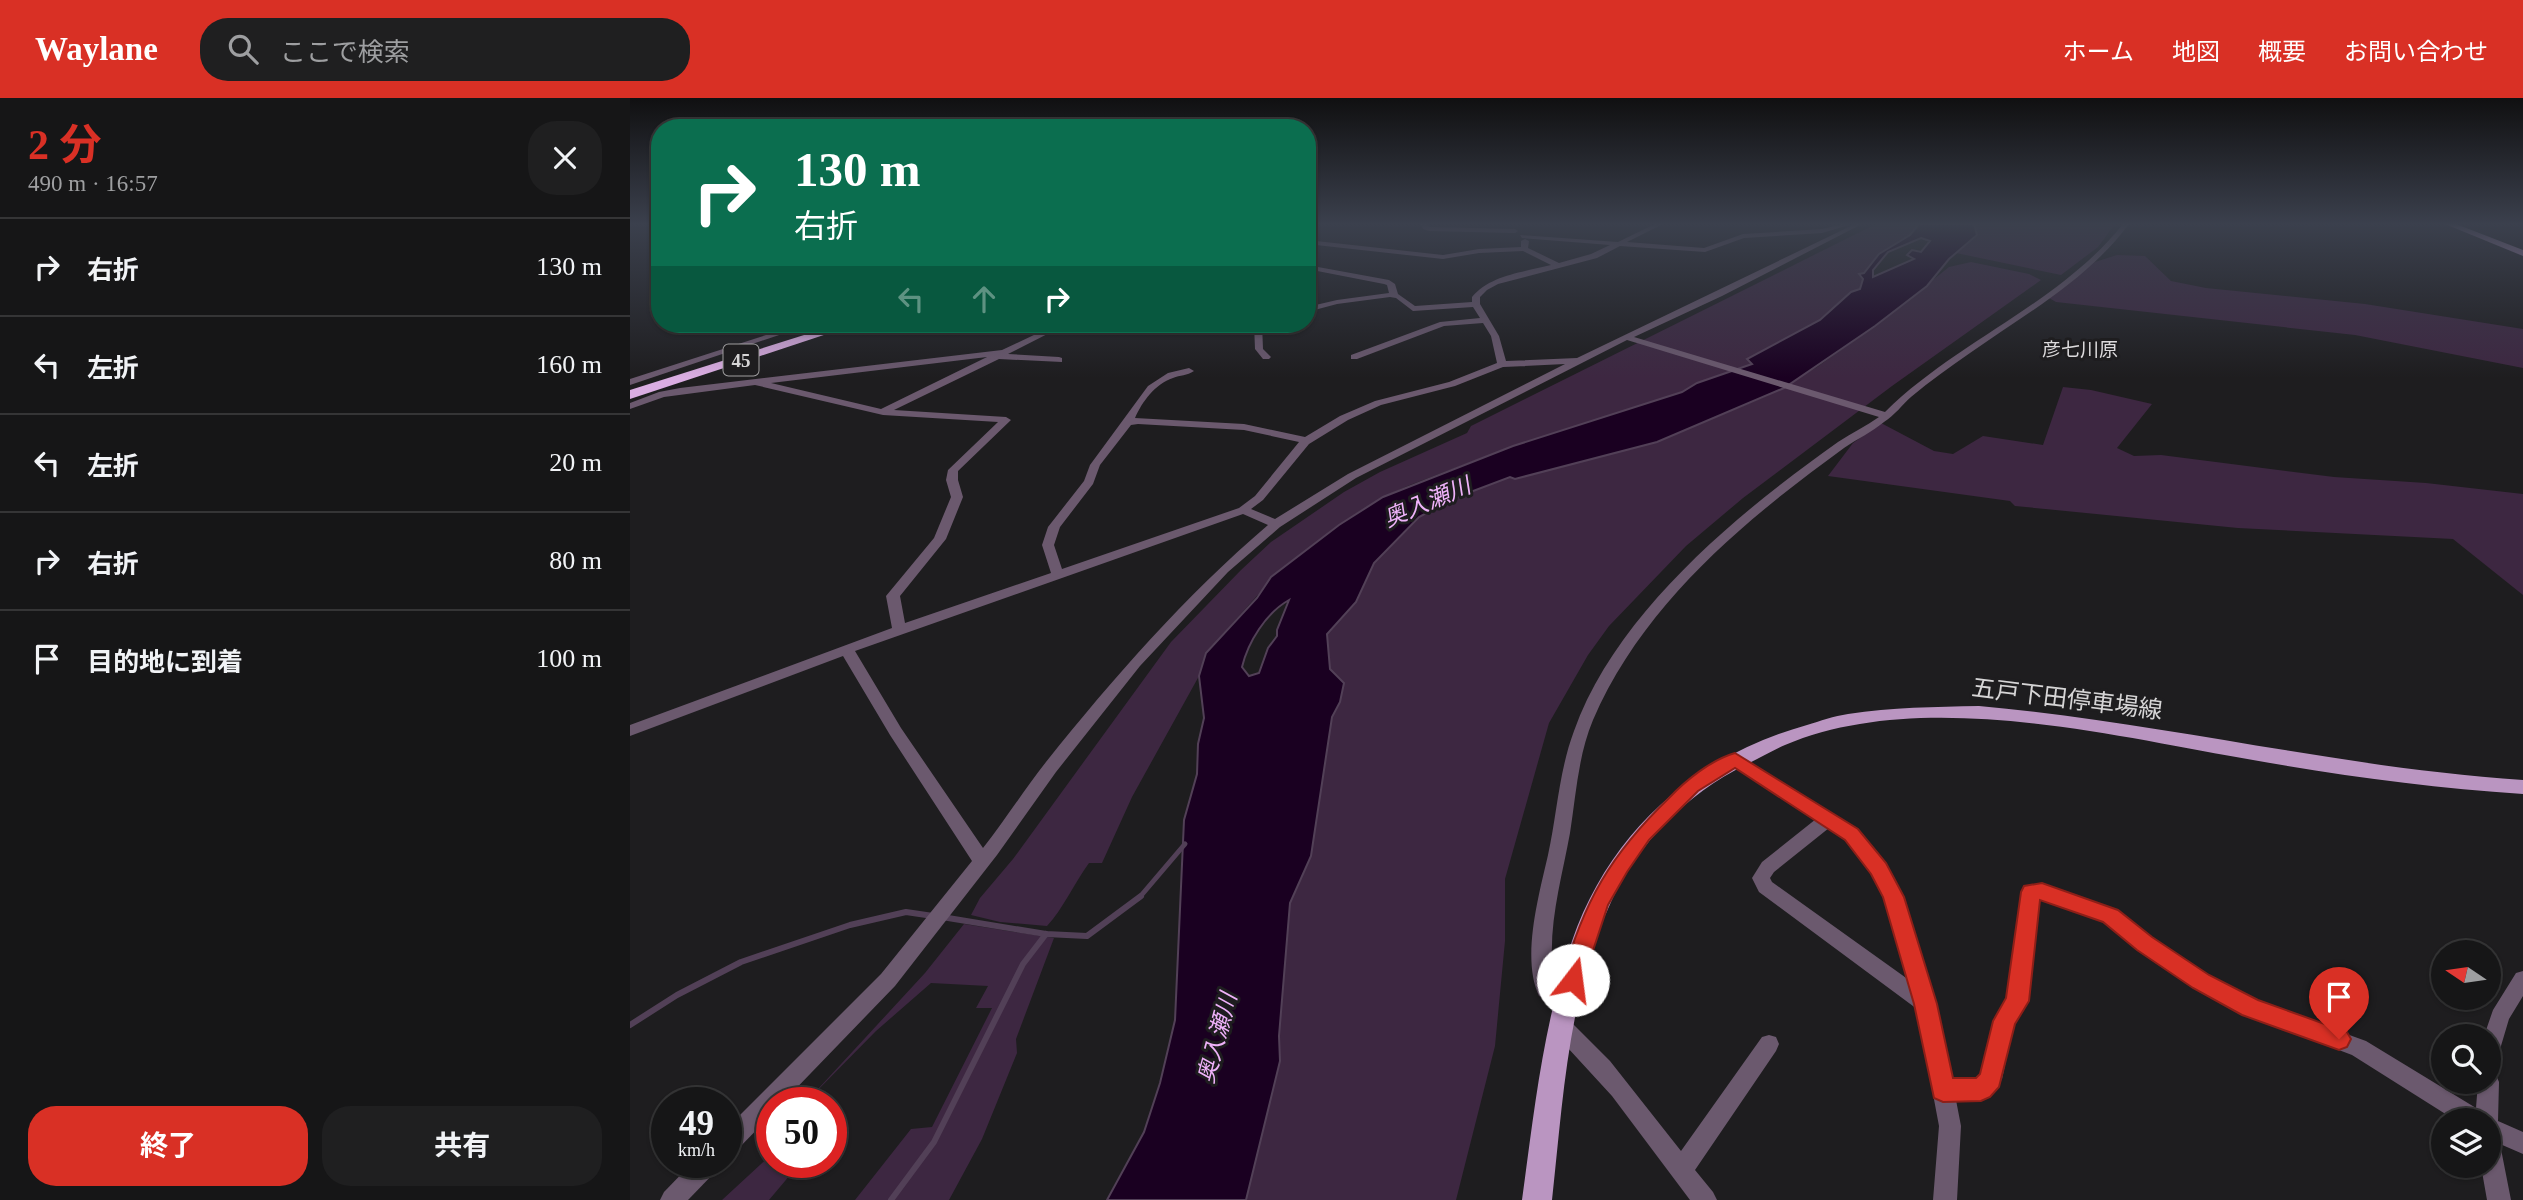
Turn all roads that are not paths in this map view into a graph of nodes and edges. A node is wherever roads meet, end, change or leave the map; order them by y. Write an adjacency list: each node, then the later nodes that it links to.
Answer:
1 (1352, 275): 5 (street)
2 (1521, 275): 6 (street)
3 (1756, 275): 14 (street)
4 (2074, 275): 27 (street)
5 (1394, 295): 6 (street); 7 (street)
6 (1476, 304): 8 (street)
7 (1316, 308)
8 (1485, 320): 17 (street); 20 (street)
9 (780, 333): 22 (street)
10 (808, 333): 24 (highway, 45)
11 (822, 333): 24 (highway, 45)
12 (1044, 333): 15 (street)
13 (1258, 333): 16 (street)
14 (1629, 337): 19 (street); 27 (street)
15 (999, 354): 18 (street); 23 (street); 26 (street)
16 (1266, 357)
17 (1354, 357)
18 (1059, 360)
19 (1579, 360): 20 (street); 31 (street)
20 (1502, 364): 29 (street)
21 (1189, 372): 28 (street)
22 (630, 382)
23 (758, 383): 25 (street); 26 (street)
24 (630, 393)
25 (630, 406)
26 (883, 412): 33 (street)
27 (1883, 414): 41 (street)
28 (1128, 422): 29 (street); 32 (street)
29 (1307, 441): 30 (street)
30 (1243, 510): 31 (street); 32 (street)
31 (1276, 524): 39 (street)
32 (1058, 576): 33 (street)
33 (899, 630): 34 (street)
34 (847, 650): 35 (street); 39 (street)
35 (630, 731)
36 (1735, 760): 37 (main road, 五戸下田停車場線); 38 (street); 41 (main road, 五戸下田停車場線)
37 (2523, 787)
38 (1828, 819): 42 (street); 42 (street)
39 (982, 861): 48 (street)
40 (2523, 979): 43 (street)
41 (1568, 998): 44 (main road, 五戸下田停車場線)
42 (1926, 1004): 46 (street)
43 (2498, 1024)
44 (1563, 1028): 51 (street); 55 (main road, 五戸下田停車場線)
45 (1769, 1044): 51 (street)
46 (1943, 1090): 47 (street); 57 (street)
47 (2456, 1108)
48 (742, 1129)
49 (2501, 1134): 50 (street)
50 (2523, 1143)
51 (1681, 1171): 56 (street)
52 (693, 1178): 54 (street)
53 (2495, 1178): 58 (street)
54 (672, 1200)
55 (1537, 1200)
56 (1704, 1200)
57 (1945, 1200)
58 (2499, 1200)

